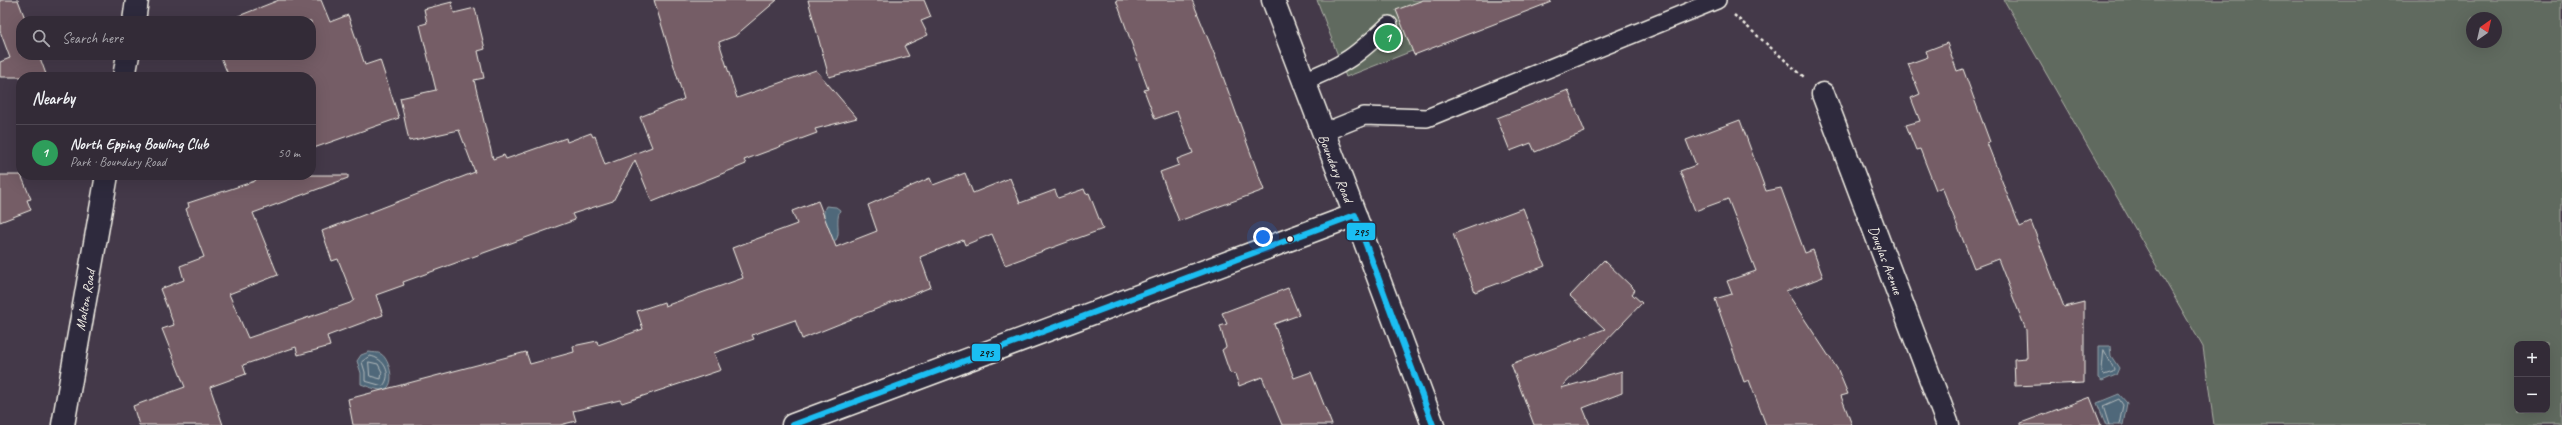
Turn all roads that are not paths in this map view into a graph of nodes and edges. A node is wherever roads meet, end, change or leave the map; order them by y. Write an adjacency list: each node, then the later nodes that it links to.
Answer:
1 (137, 0): 4 (street)
2 (1273, 0): 8 (street, Boundary Road)
3 (1717, 0): 10 (lane)
4 (135, 16)
5 (1389, 24): 8 (lane)
6 (127, 60): 7 (street)
7 (125, 72)
8 (1303, 81): 10 (street, Boundary Road)
9 (1823, 94): 16 (street, Douglas Avenue)
10 (1322, 133): 12 (street, Boundary Road)
11 (106, 180): 13 (street, Malton Road)
12 (1355, 216): 14 (street); 15 (street, Boundary Road)
13 (64, 425)
14 (793, 425)
15 (1432, 425)
16 (1948, 425)

